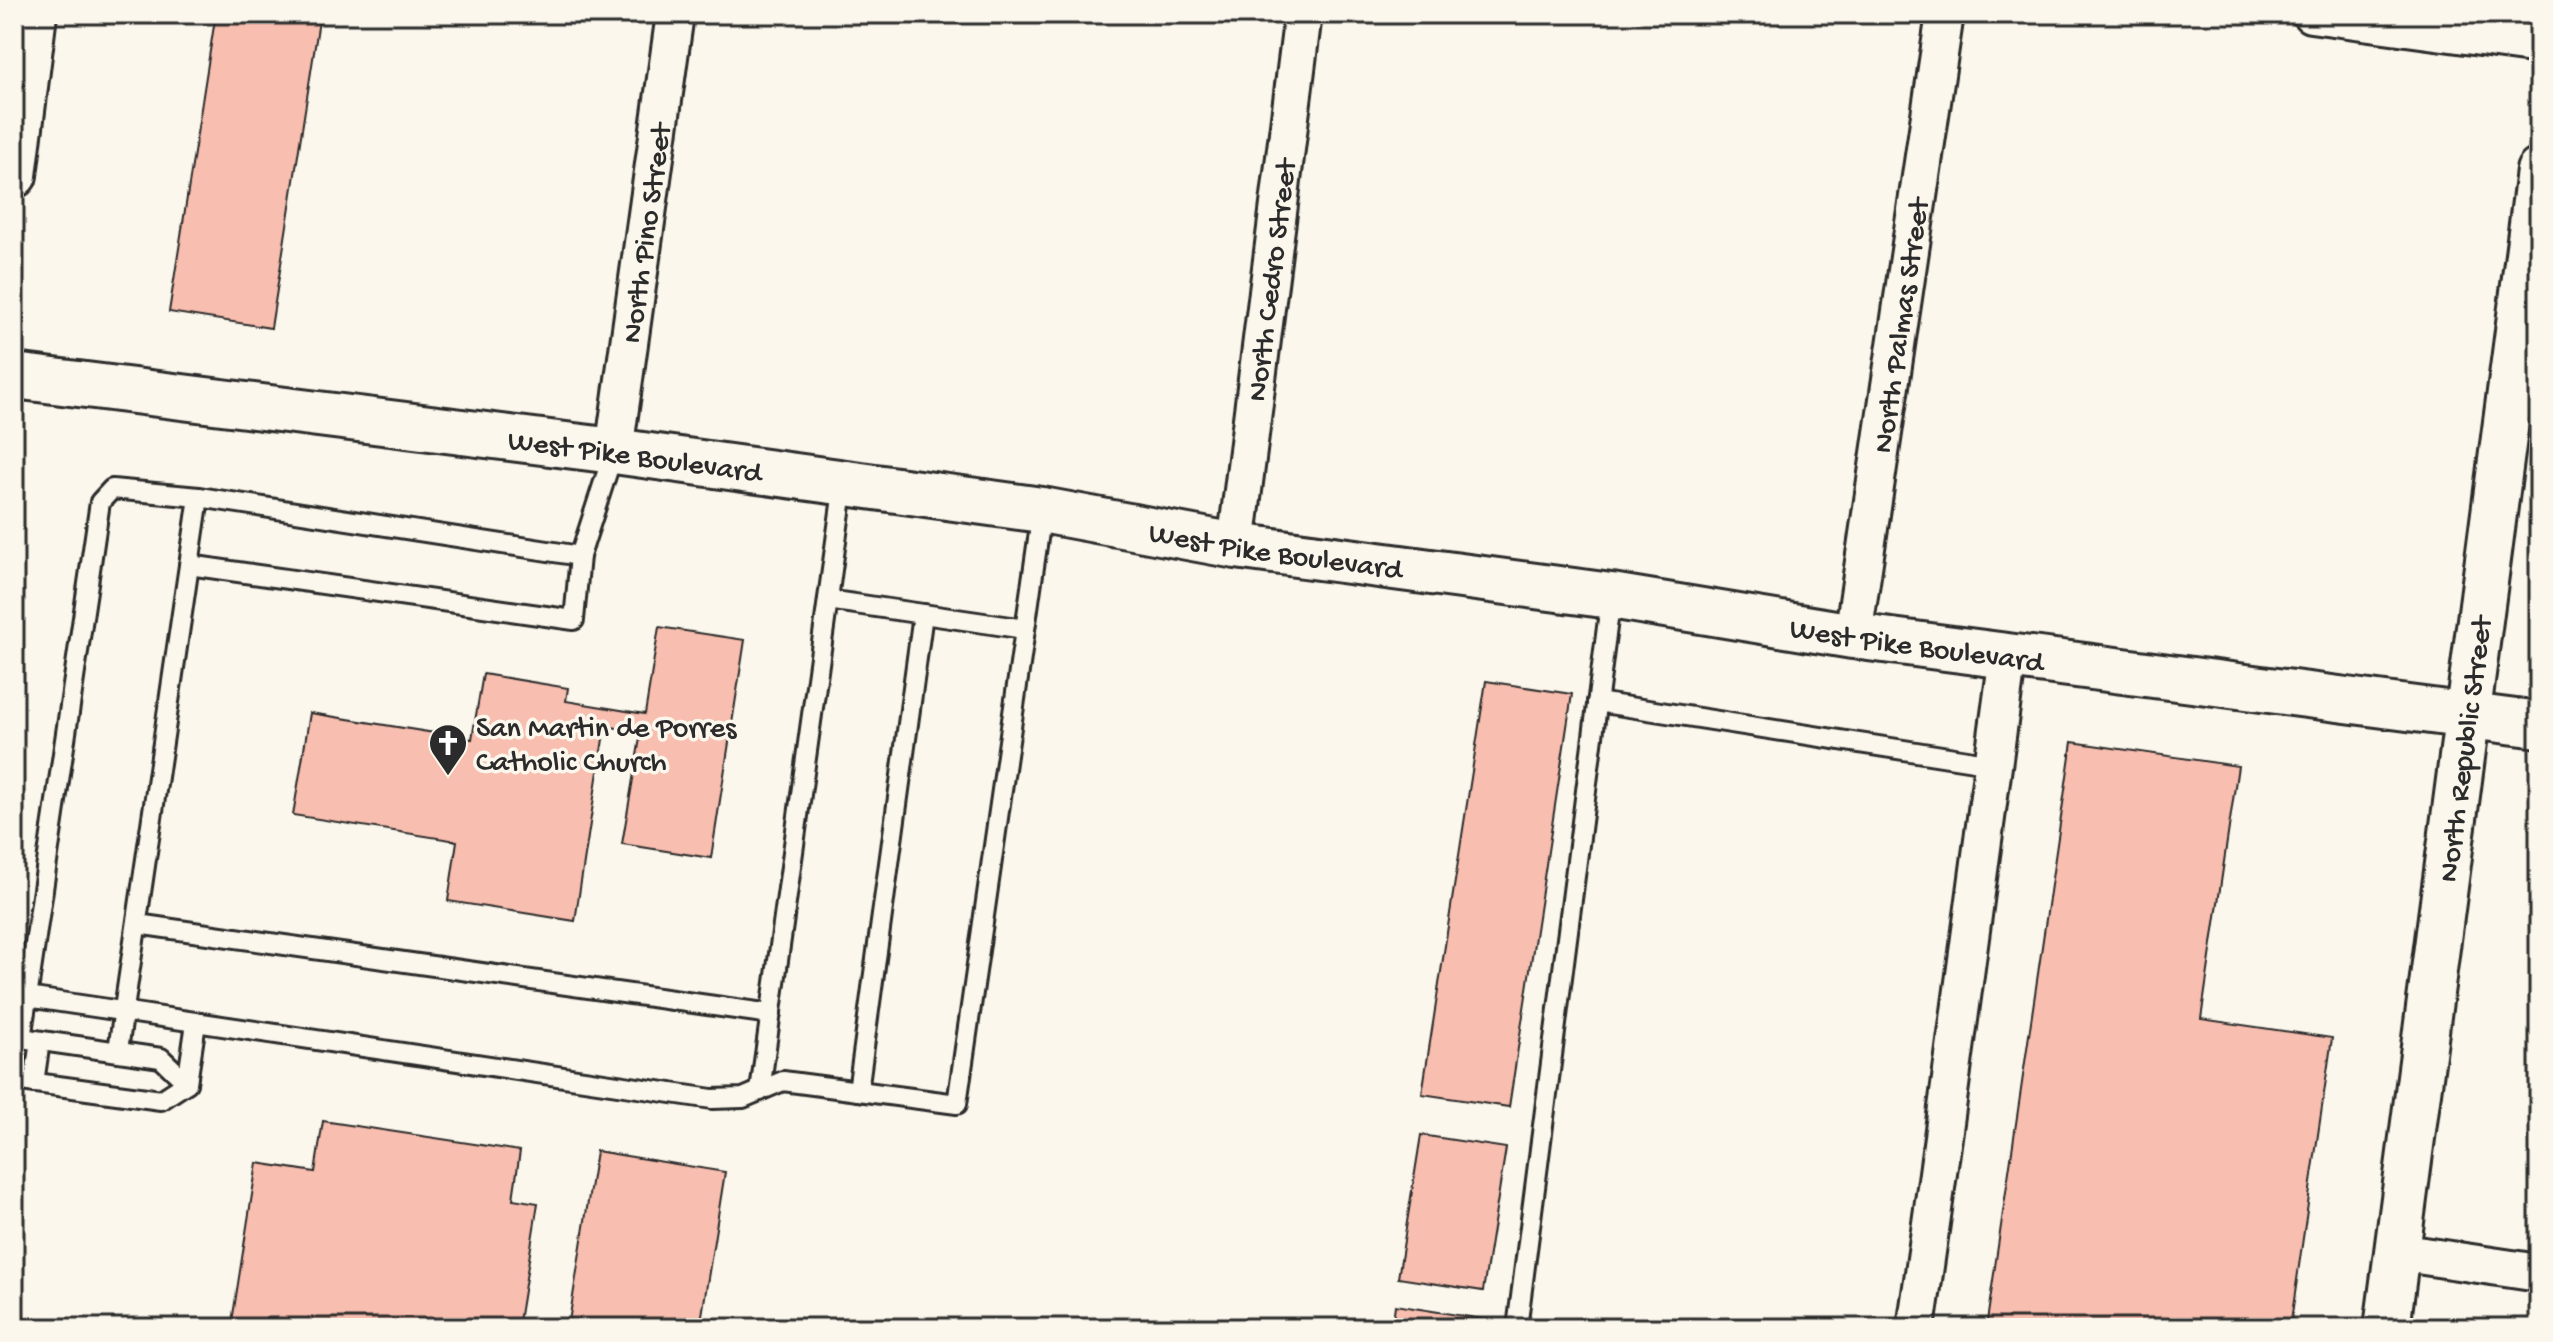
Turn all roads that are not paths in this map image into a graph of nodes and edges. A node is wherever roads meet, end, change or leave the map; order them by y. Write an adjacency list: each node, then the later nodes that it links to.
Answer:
1 (675, 14): 10 (street, North Pino Street)
2 (1303, 14): 14 (street, North Cedro Street)
3 (1945, 14): 21 (street, North Palmas Street)
4 (2311, 14): 6 (street)
5 (26, 38): 8 (street)
6 (2539, 45)
7 (2539, 171): 24 (street, North Republic Street)
8 (14, 175)
9 (14, 376): 10 (street, West Pike Boulevard)
10 (614, 451): 11 (street, West Pike Boulevard); 15 (lane)
11 (844, 483): 13 (street, West Pike Boulevard); 18 (lane)
12 (199, 497): 15 (lane); 16 (lane); 28 (lane)
13 (1042, 510): 14 (street, West Pike Boulevard); 20 (lane)
14 (1236, 546): 17 (street, West Pike Boulevard)
15 (580, 556): 16 (lane)
16 (189, 565): 27 (lane)
17 (1611, 596): 21 (street, West Pike Boulevard); 23 (lane)
18 (828, 600): 19 (lane); 30 (lane)
19 (923, 614): 20 (lane); 39 (lane)
20 (1025, 629): 39 (lane)
21 (1853, 636): 22 (street, West Pike Boulevard)
22 (2008, 656): 24 (street, West Pike Boulevard); 26 (street)
23 (1597, 702): 26 (lane); 42 (lane)
24 (2468, 716): 25 (street, West Pike Boulevard); 40 (street, North Republic Street)
25 (2539, 725)
26 (1993, 764): 43 (street)
27 (137, 924): 29 (lane); 30 (lane)
28 (27, 997): 29 (lane); 32 (lane)
29 (125, 1011): 31 (lane); 34 (lane)
30 (771, 1014): 38 (lane)
31 (196, 1023): 37 (lane); 38 (lane)
32 (17, 1038): 33 (lane)
33 (40, 1041): 34 (lane); 36 (lane)
34 (118, 1050): 37 (lane)
35 (14, 1080): 36 (lane)
36 (34, 1083): 37 (lane)
37 (187, 1083)
38 (760, 1091): 39 (lane)
39 (858, 1091)
40 (2397, 1252): 41 (street); 44 (street, North Republic Street)
41 (2539, 1273)
42 (1517, 1328)
43 (1916, 1328)
44 (2387, 1328)

